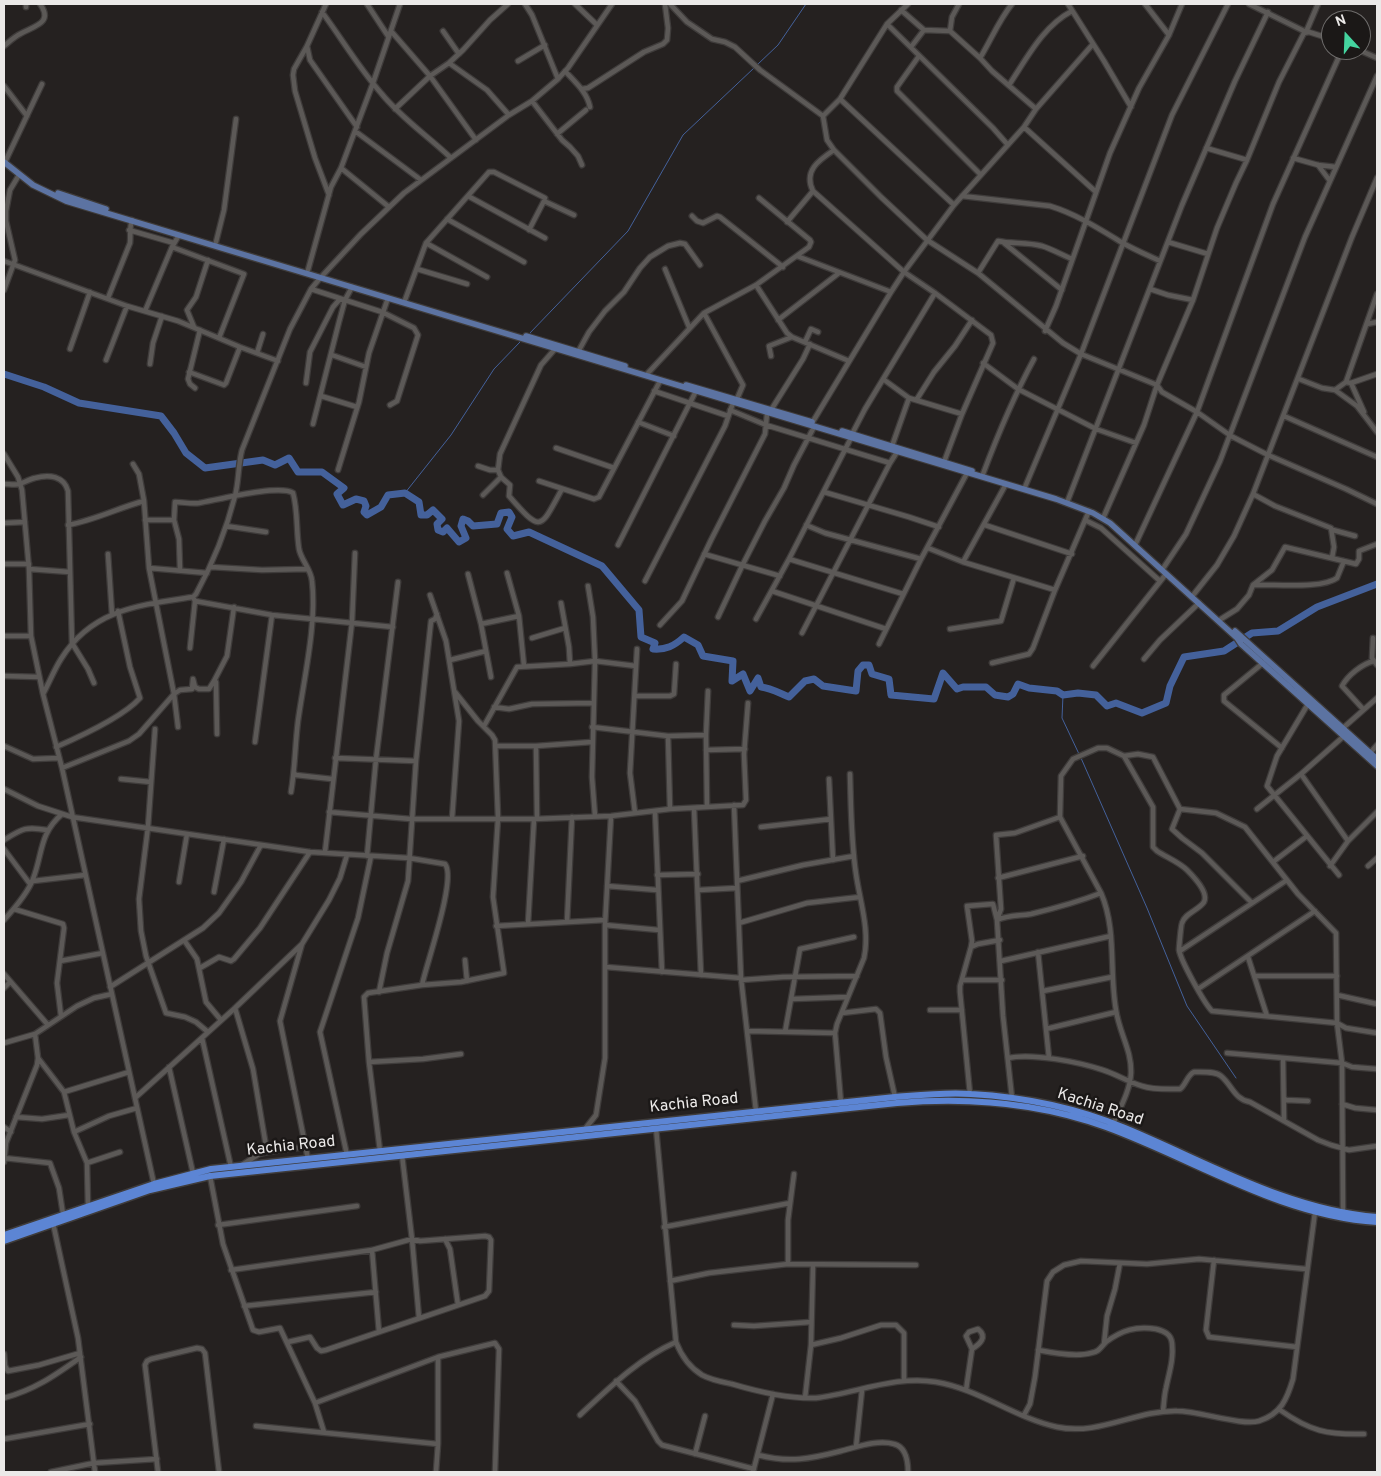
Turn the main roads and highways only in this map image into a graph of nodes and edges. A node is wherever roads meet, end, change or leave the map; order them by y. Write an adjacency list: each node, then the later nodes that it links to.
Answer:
1 (4, 160): 2 (main road); 2 (main road)
2 (248, 253): 3 (main road); 3 (main road)
3 (322, 276): 4 (main road); 4 (main road)
4 (735, 401): 5 (main road)
5 (852, 436): 6 (main road); 6 (main road)
6 (921, 457): 7 (main road); 7 (main road)
7 (1165, 571): 8 (main road); 9 (main road)
8 (1377, 759)
9 (1377, 766)
10 (252, 1168): 11 (highway, Kachia Road); 12 (highway, Kachia Road); 13 (highway, Kachia Road); 14 (highway, Kachia Road)
11 (1377, 1217)
12 (1377, 1222)
13 (4, 1235)
14 (4, 1240)

